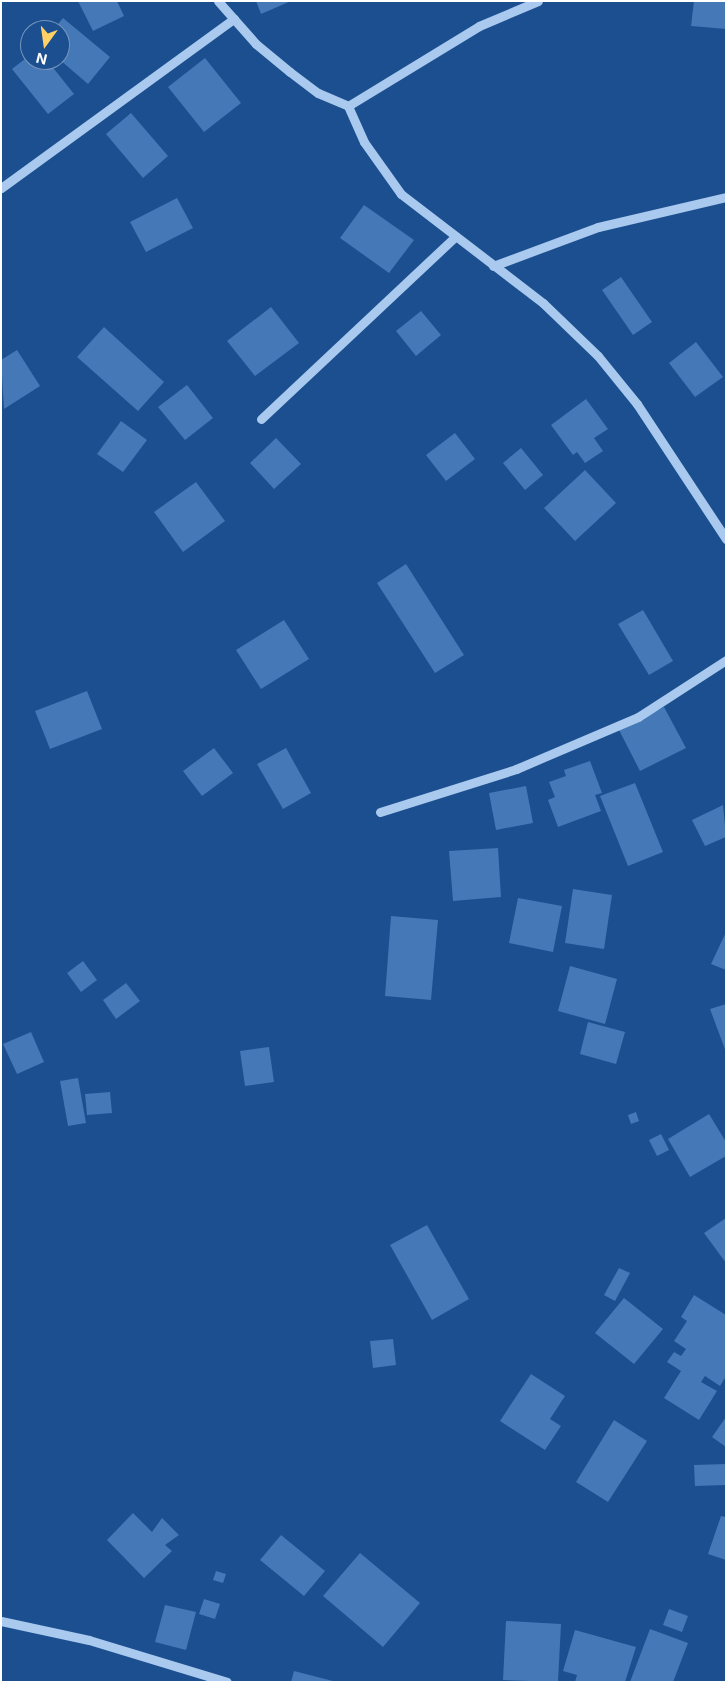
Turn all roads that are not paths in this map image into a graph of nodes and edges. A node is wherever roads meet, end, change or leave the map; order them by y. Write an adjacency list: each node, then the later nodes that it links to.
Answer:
1 (218, 1): 3 (street)
2 (538, 1): 4 (street)
3 (234, 19): 4 (street); 5 (street)
4 (348, 106): 7 (street)
5 (1, 188)
6 (726, 197): 8 (street)
7 (456, 236): 8 (street); 9 (street)
8 (493, 266): 10 (street)
9 (261, 419)
10 (726, 539)
11 (726, 660): 12 (street)
12 (380, 812)
13 (1, 1621): 14 (street)
14 (227, 1682)

